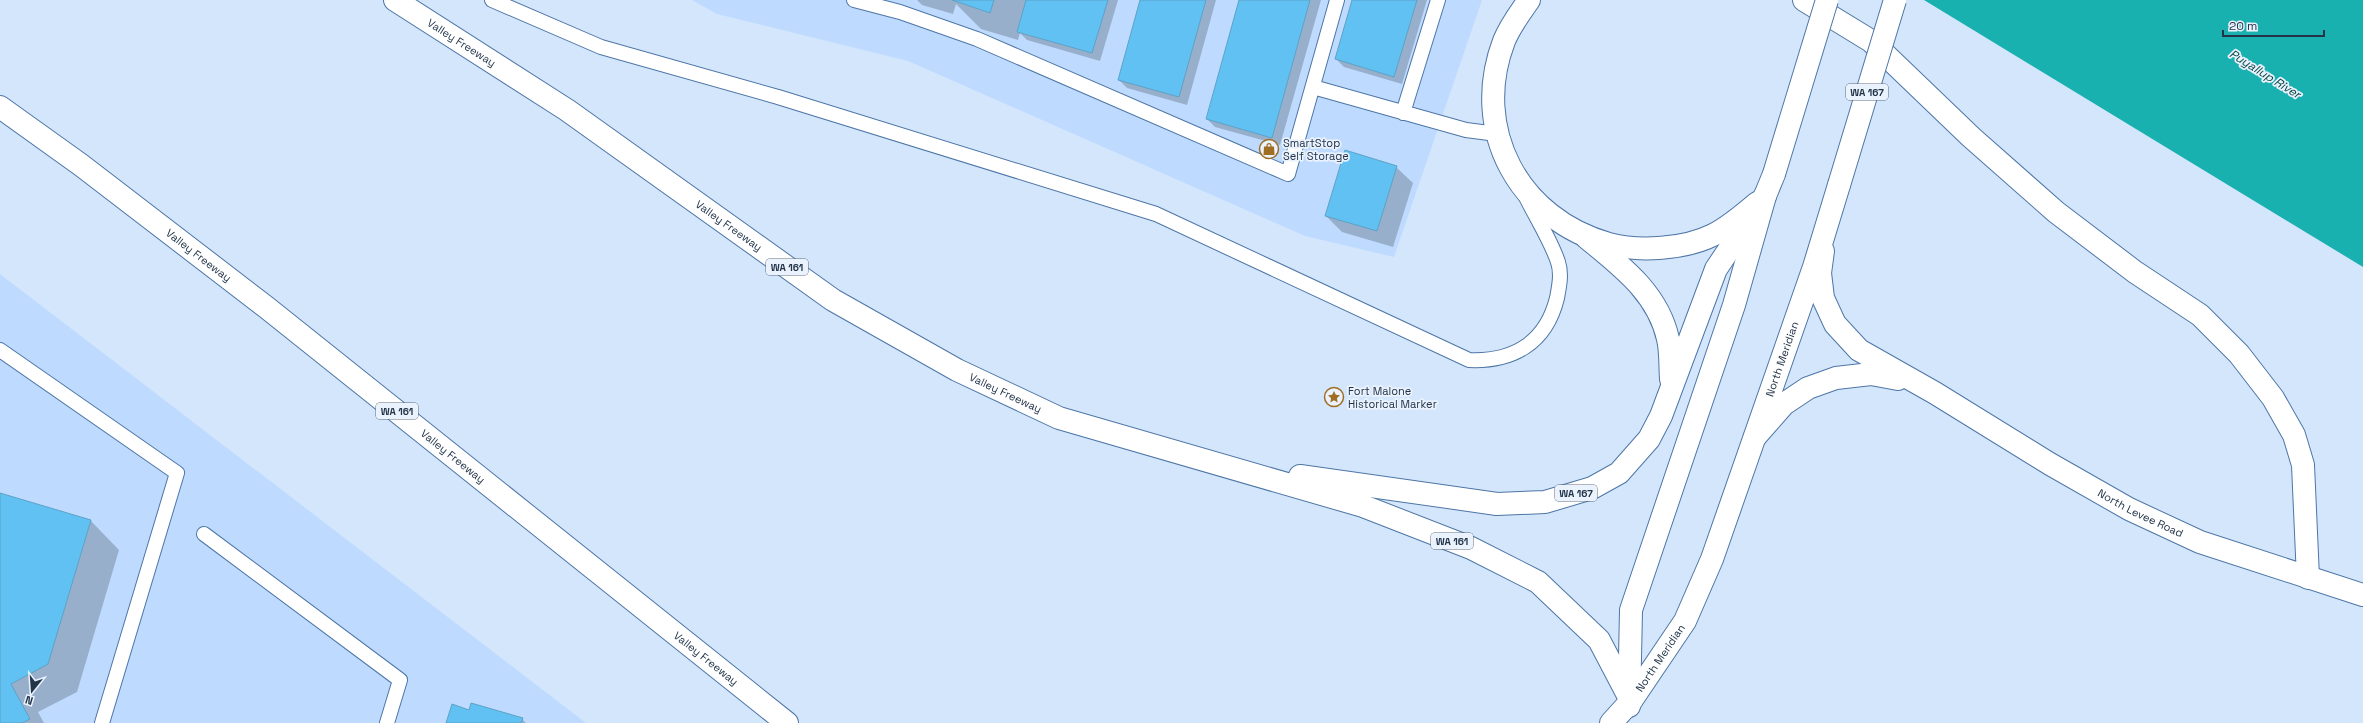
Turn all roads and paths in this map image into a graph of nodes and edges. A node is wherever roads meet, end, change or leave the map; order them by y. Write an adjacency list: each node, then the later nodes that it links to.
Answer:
1 (394, 0): 22 (main road, Valley Freeway / WA 161)
2 (492, 0): 14 (lane)
3 (854, 0): 10 (lane)
4 (1337, 0): 10 (lane)
5 (1438, 0): 12 (lane)
6 (1530, 0): 13 (main road)
7 (1804, 0): 24 (main road)
8 (1826, 0): 15 (main road, North Meridian / WA 167, bridge)
9 (1895, 0): 16 (main road, North Meridian / WA 167, bridge)
10 (1313, 87): 12 (lane)
11 (0, 107): 29 (main road, Valley Freeway / WA 161)
12 (1403, 113): 13 (lane)
13 (1497, 134): 14 (main road)
14 (1516, 177): 17 (main road)
15 (1765, 196): 17 (main road); 19 (main road, WA 167); 26 (main road, North Meridian)
16 (1826, 226): 20 (main road); 21 (main road, North Meridian / WA 167)
17 (1587, 238): 19 (main road)
18 (0, 350): 27 (lane)
19 (1671, 384): 22 (main road, WA 167)
20 (1935, 393): 21 (main road); 24 (main road, North Levee Road)
21 (1755, 437): 26 (main road, North Meridian / WA 167)
22 (1216, 463): 26 (main road, WA 161)
23 (204, 534): 28 (lane)
24 (2308, 578): 25 (main road, North Levee Road)
25 (2363, 595)
26 (1630, 701): 30 (main road, WA 167); 31 (main road, North Meridian)
27 (102, 723)
28 (387, 723)
29 (787, 723)
30 (1611, 723)
31 (1624, 723)

